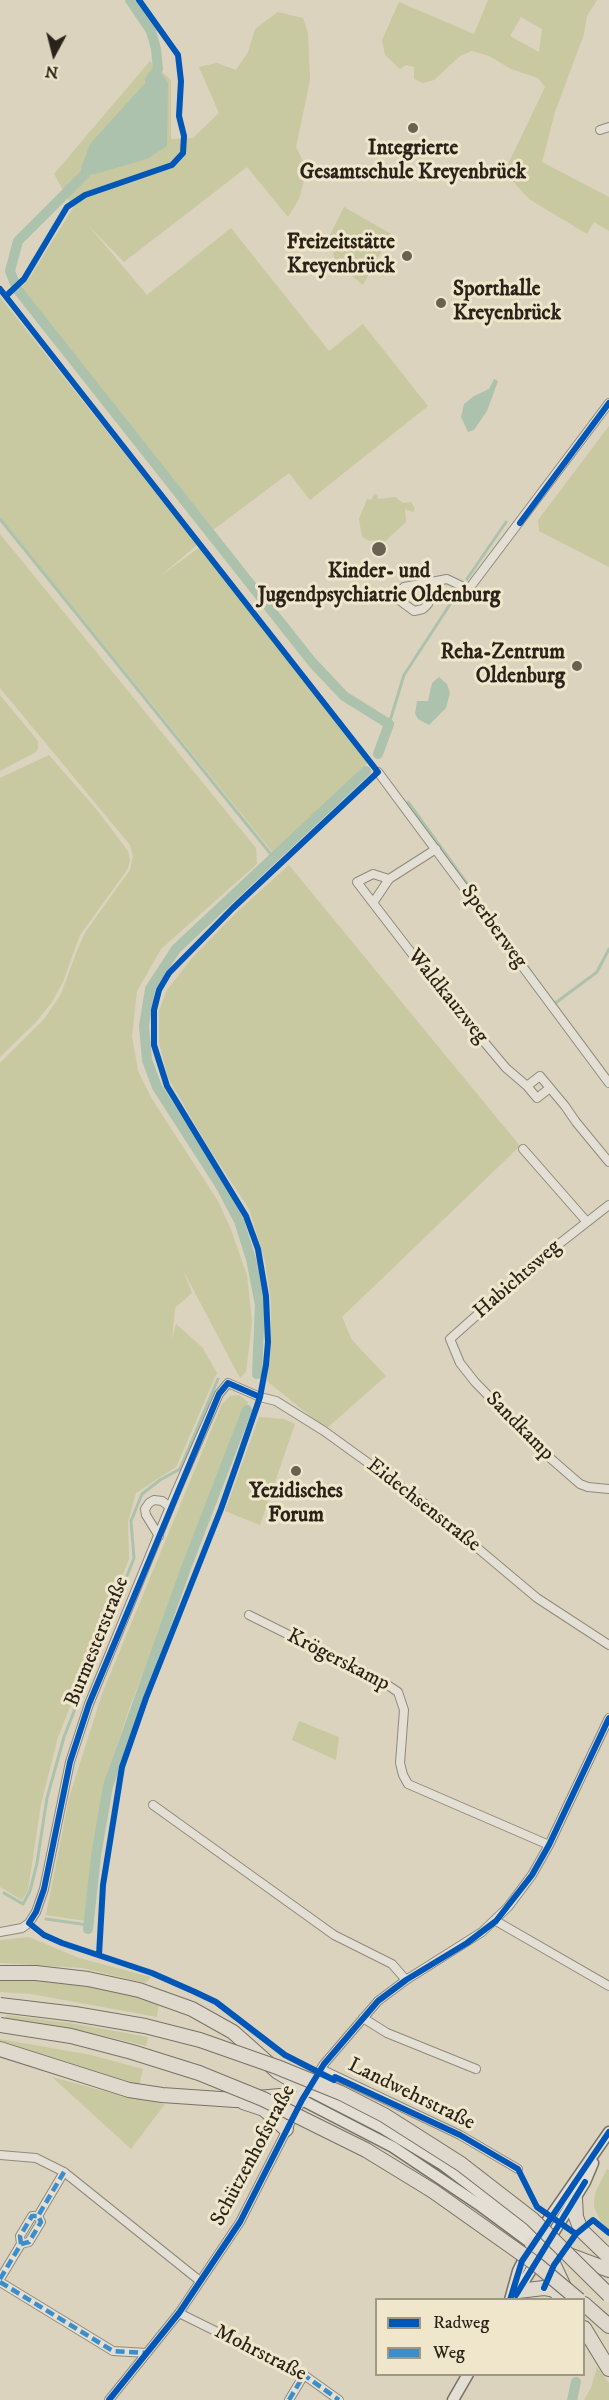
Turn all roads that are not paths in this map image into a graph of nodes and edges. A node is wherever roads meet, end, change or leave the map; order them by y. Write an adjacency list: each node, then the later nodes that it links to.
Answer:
1 (609, 127): 2 (street)
2 (600, 130)
3 (609, 403): 4 (street)
4 (432, 583): 4 (street)
5 (378, 772): 6 (street, Sperberweg)
6 (436, 849): 7 (street); 9 (street, Sperberweg)
7 (390, 879): 8 (street); 8 (street, Waldkauzweg)
8 (373, 903): 10 (street, Waldkauzweg)
9 (609, 1083)
10 (527, 1086): 11 (street); 11 (street)
11 (550, 1088): 13 (street)
12 (523, 1149): 15 (street)
13 (609, 1162)
14 (609, 1205): 15 (street, Habichtsweg)
15 (587, 1222): 16 (street, Habichtsweg)
16 (450, 1339): 18 (street, Sandkamp)
17 (228, 1383): 19 (street, Burmesterstraße); 22 (street, Eidechsenstraße)
18 (609, 1489)
19 (170, 1507): 20 (street, Burmesterstraße); 20 (street)
20 (159, 1536): 27 (street, Burmesterstraße)
21 (249, 1616): 25 (street, Krögerskamp)
22 (609, 1645)
23 (609, 1718): 25 (street, Schützenhofstraße)
24 (153, 1805): 29 (street)
25 (549, 1845): 26 (street, Schützenhofstraße)
26 (496, 1921): 29 (street, Schützenhofstraße); 30 (street)
27 (0, 1932)
28 (0, 1972): 37 (highway)
29 (406, 1980): 32 (street, Schützenhofstraße)
30 (609, 1986)
31 (0, 2005): 51 (highway, bridge)
32 (363, 2018): 35 (street, Schützenhofstraße); 36 (street)
33 (0, 2025): 55 (highway, bridge)
34 (0, 2049): 38 (highway)
35 (321, 2069): 37 (street, Schützenhofstraße); 43 (street, Landwehrstraße)
36 (476, 2069)
37 (305, 2095): 38 (highway); 39 (street, Schützenhofstraße); 46 (main road)
38 (236, 2100): 39 (highway)
39 (286, 2129): 50 (street, Schützenhofstraße)
40 (609, 2132): 41 (main road)
41 (597, 2152): 45 (main road); 46 (main road)
42 (0, 2154): 44 (street)
43 (518, 2169)
44 (64, 2172): 49 (street); 50 (street)
45 (575, 2199): 46 (main road); 47 (highway)
46 (540, 2244): 48 (highway); 52 (main road); 54 (highway)
47 (609, 2257)
48 (609, 2270)
49 (0, 2280): 60 (street)
50 (200, 2281): 57 (street, Schützenhofstraße)
51 (609, 2295)
52 (513, 2297): 53 (highway)
53 (564, 2298)
54 (566, 2298)
55 (577, 2298)
56 (585, 2305): 58 (highway)
57 (178, 2313): 60 (street, Schützenhofstraße); 62 (street, Mohrstraße)
58 (609, 2326)
59 (585, 2330): 61 (highway)
60 (147, 2353): 64 (street, Schützenhofstraße)
61 (606, 2366)
62 (304, 2375): 65 (street); 66 (street, Mohrstraße)
63 (467, 2376): 67 (main road)
64 (110, 2400)
65 (289, 2400)
66 (339, 2400)
67 (453, 2400)

